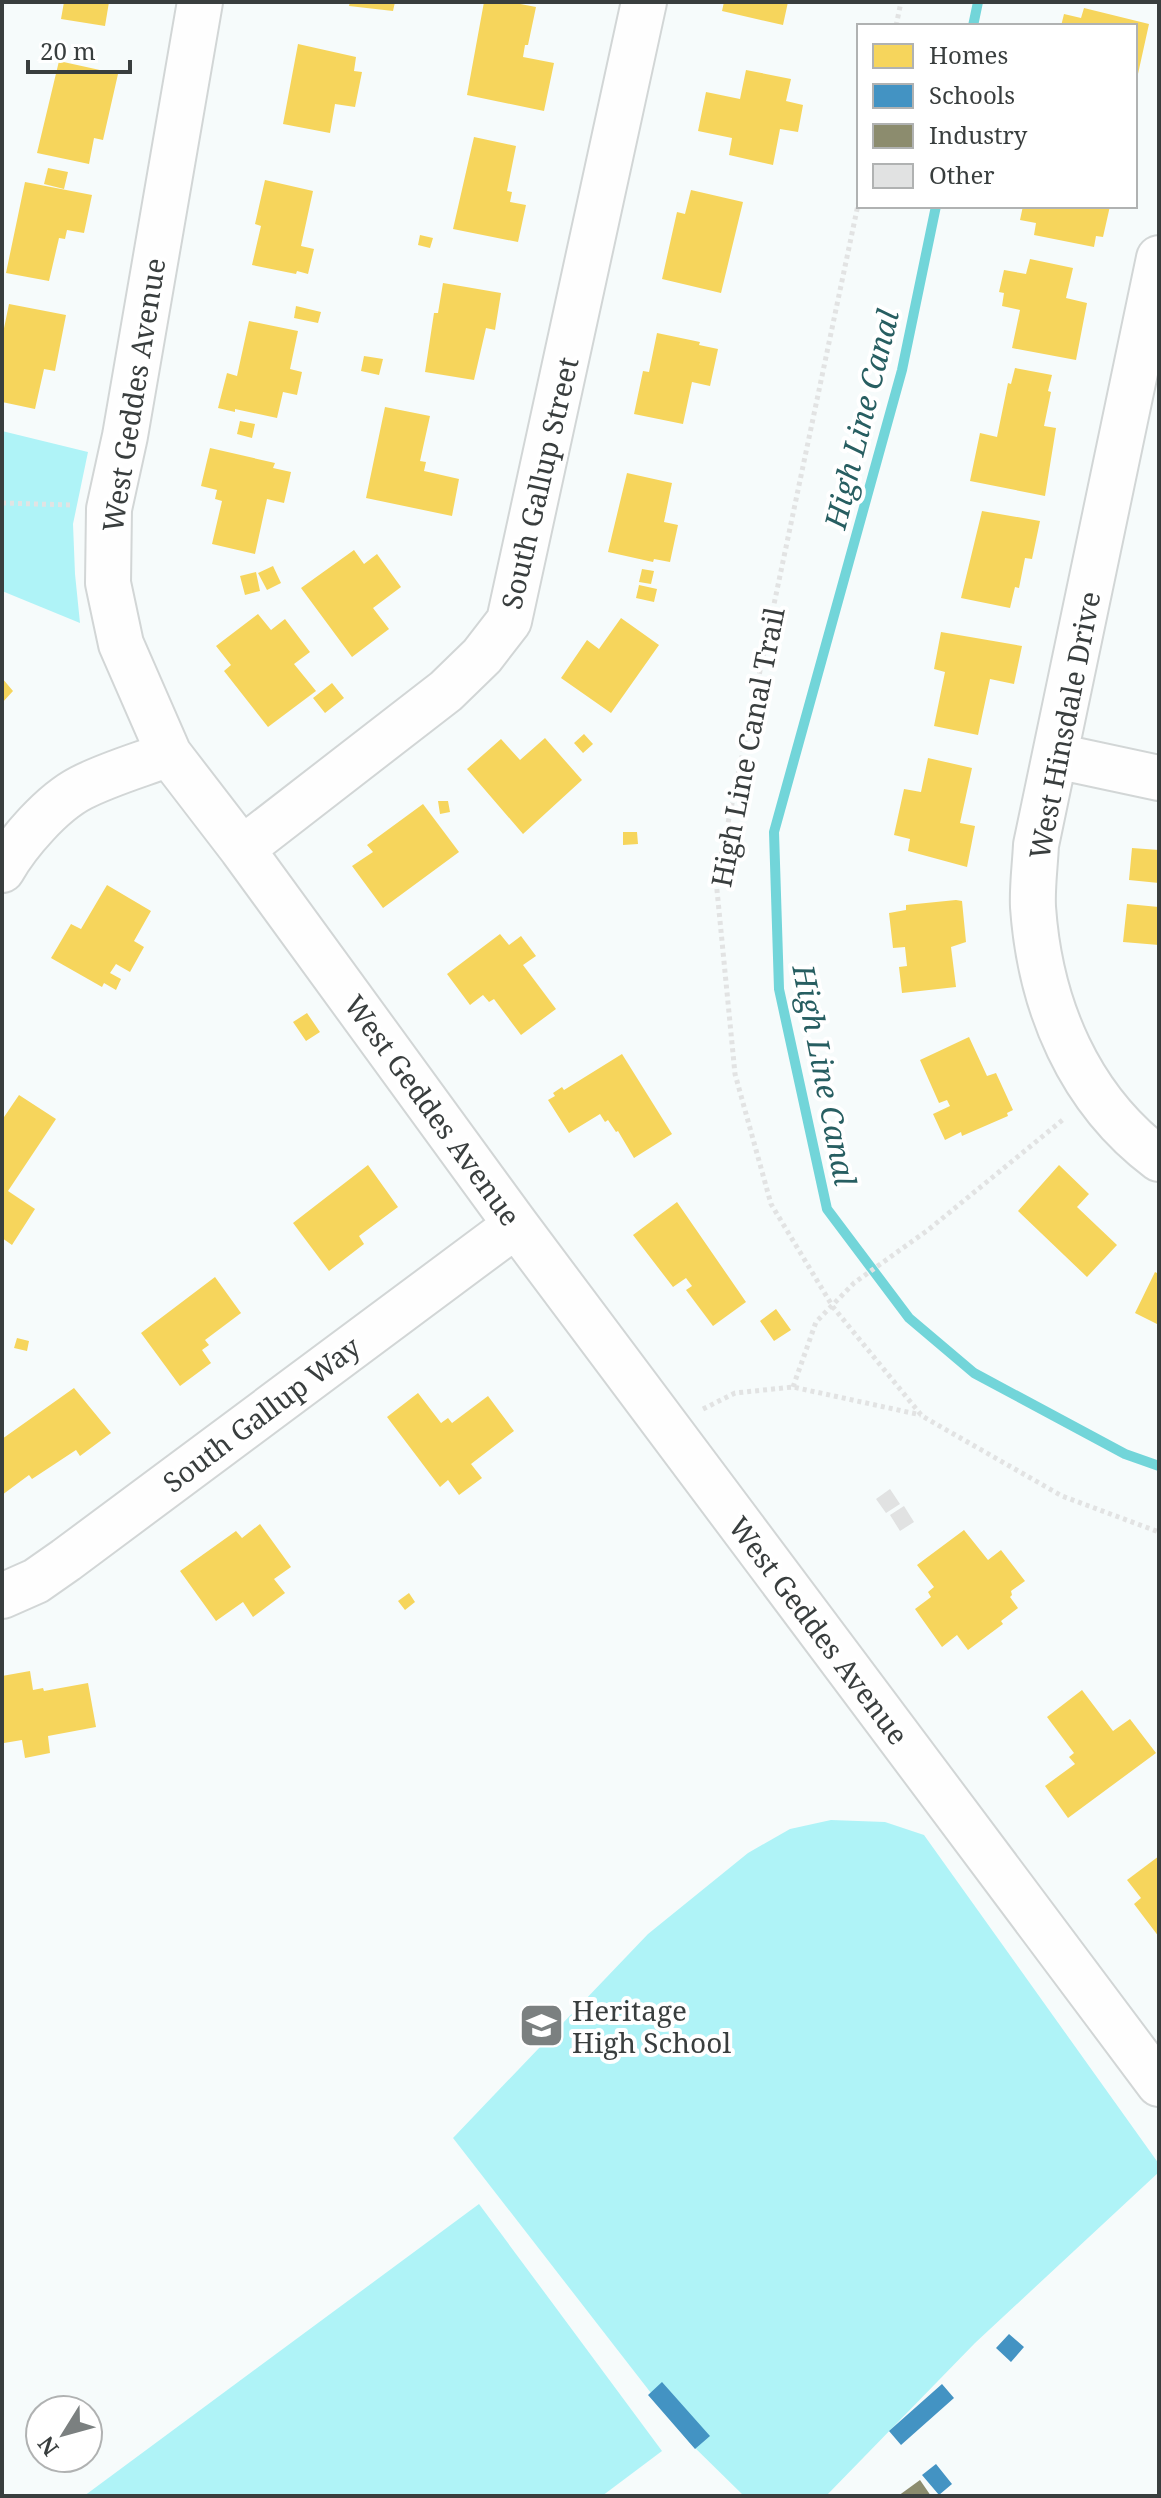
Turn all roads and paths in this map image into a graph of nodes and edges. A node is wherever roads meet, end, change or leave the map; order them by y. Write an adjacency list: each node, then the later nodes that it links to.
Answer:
1 (200, 2): 8 (street, West Geddes Avenue)
2 (644, 2): 12 (street, South Gallup Street)
3 (901, 2): 4 (path)
4 (896, 24)
5 (857, 208): 17 (path, High Line Canal Trail)
6 (1159, 258): 10 (street, West Hinsdale Drive)
7 (2, 503): 8 (path)
8 (109, 509): 9 (street, West Geddes Avenue)
9 (169, 754): 12 (street, West Geddes Avenue); 13 (street)
10 (1056, 756): 11 (street); 14 (street, West Hinsdale Drive)
11 (1159, 778)
12 (242, 849): 16 (street, West Geddes Avenue)
13 (2, 870)
14 (1094, 1094): 15 (street, West Hinsdale Drive); 17 (path)
15 (1159, 1159)
16 (516, 1225): 20 (street, West Geddes Avenue); 22 (street, South Gallup Way)
17 (833, 1307): 18 (path); 19 (path, High Line Canal Trail)
18 (793, 1387): 19 (path); 20 (path)
19 (922, 1416): 21 (path, High Line Canal Trail)
20 (668, 1428): 23 (street, West Geddes Avenue)
21 (1159, 1532)
22 (2, 1596)
23 (1159, 2084)

